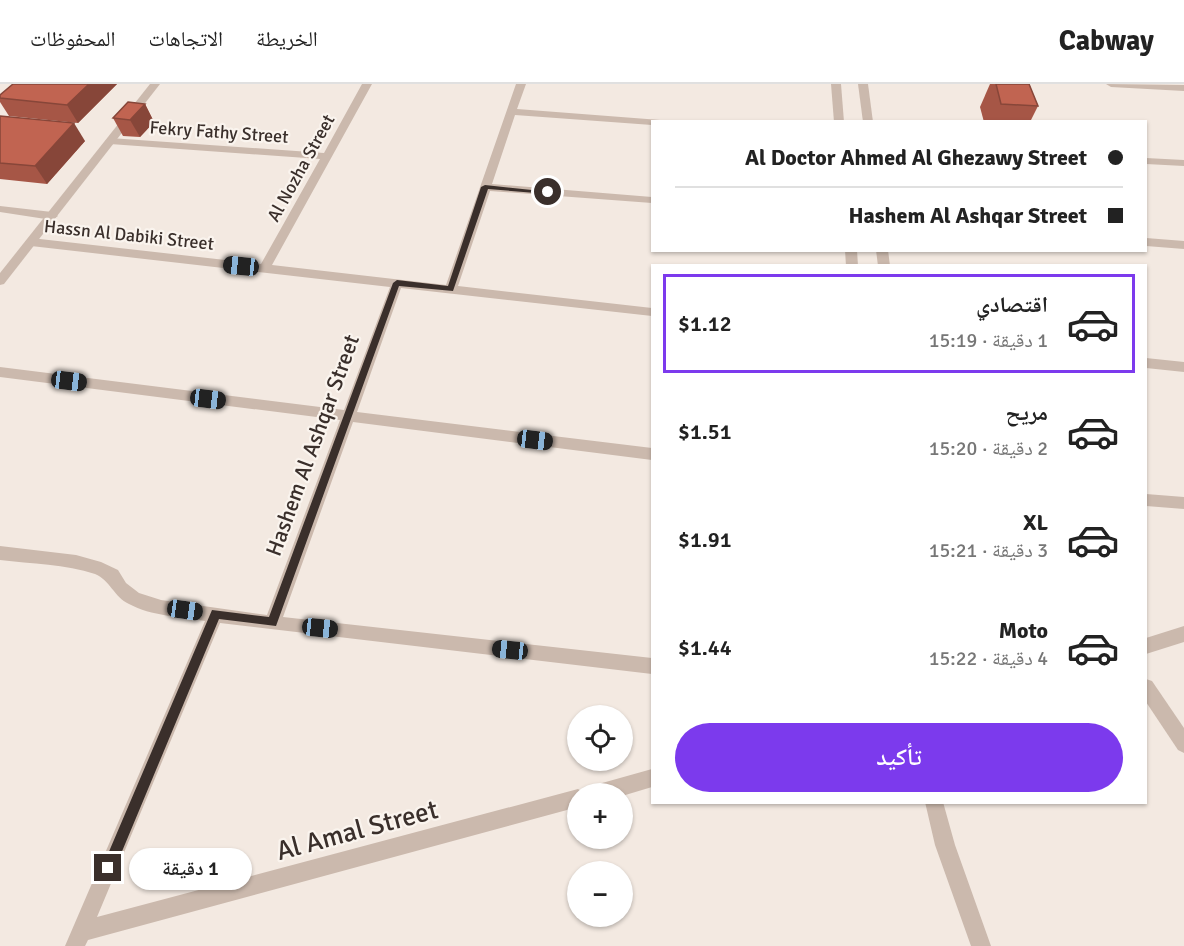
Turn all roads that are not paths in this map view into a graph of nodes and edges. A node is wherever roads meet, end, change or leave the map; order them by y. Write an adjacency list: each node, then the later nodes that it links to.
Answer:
1 (155, 84): 14 (street)
2 (361, 84): 3 (street)
3 (367, 84): 15 (street, Al Nozha Street)
4 (521, 84): 10 (street)
5 (836, 84): 11 (street)
6 (862, 84): 12 (street)
7 (1111, 84): 8 (street)
8 (1131, 85): 9 (street)
9 (1184, 88)
10 (512, 112): 13 (street); 18 (street)
11 (839, 120)
12 (868, 120)
13 (651, 122)
14 (110, 141): 15 (street, Fekry Fathy Street); 21 (street)
15 (327, 156): 25 (street, Al Nozha Street)
16 (1147, 161): 17 (street)
17 (1184, 163)
18 (485, 187): 19 (street); 28 (street)
19 (651, 200)
20 (0, 209): 21 (street)
21 (51, 216): 22 (street)
22 (31, 242): 25 (street, Hassn Al Dabiki Street); 26 (street)
23 (1147, 242): 24 (street)
24 (1184, 245)
25 (264, 268): 27 (street, Hassn Al Dabiki Street)
26 (0, 281)
27 (397, 283): 28 (street, Hassn Al Dabiki Street); 33 (street, Hashem Al Ashqar Street)
28 (451, 289): 29 (street, Hassn Al Dabiki Street)
29 (651, 312)
30 (1147, 363): 31 (street)
31 (1184, 367)
32 (0, 372): 33 (street)
33 (348, 416): 34 (street); 39 (street, Hashem Al Ashqar Street)
34 (651, 454)
35 (1147, 500): 36 (street)
36 (1184, 503)
37 (0, 553): 38 (street)
38 (216, 614): 39 (street); 49 (street)
39 (272, 623): 42 (street)
40 (1184, 634): 41 (street)
41 (1147, 646)
42 (651, 666)
43 (1147, 688): 44 (street)
44 (1184, 744)
45 (651, 778): 46 (street)
46 (633, 783)
47 (567, 801): 49 (street, Al Amal Street)
48 (935, 804): 50 (street)
49 (78, 939)
50 (981, 946)

